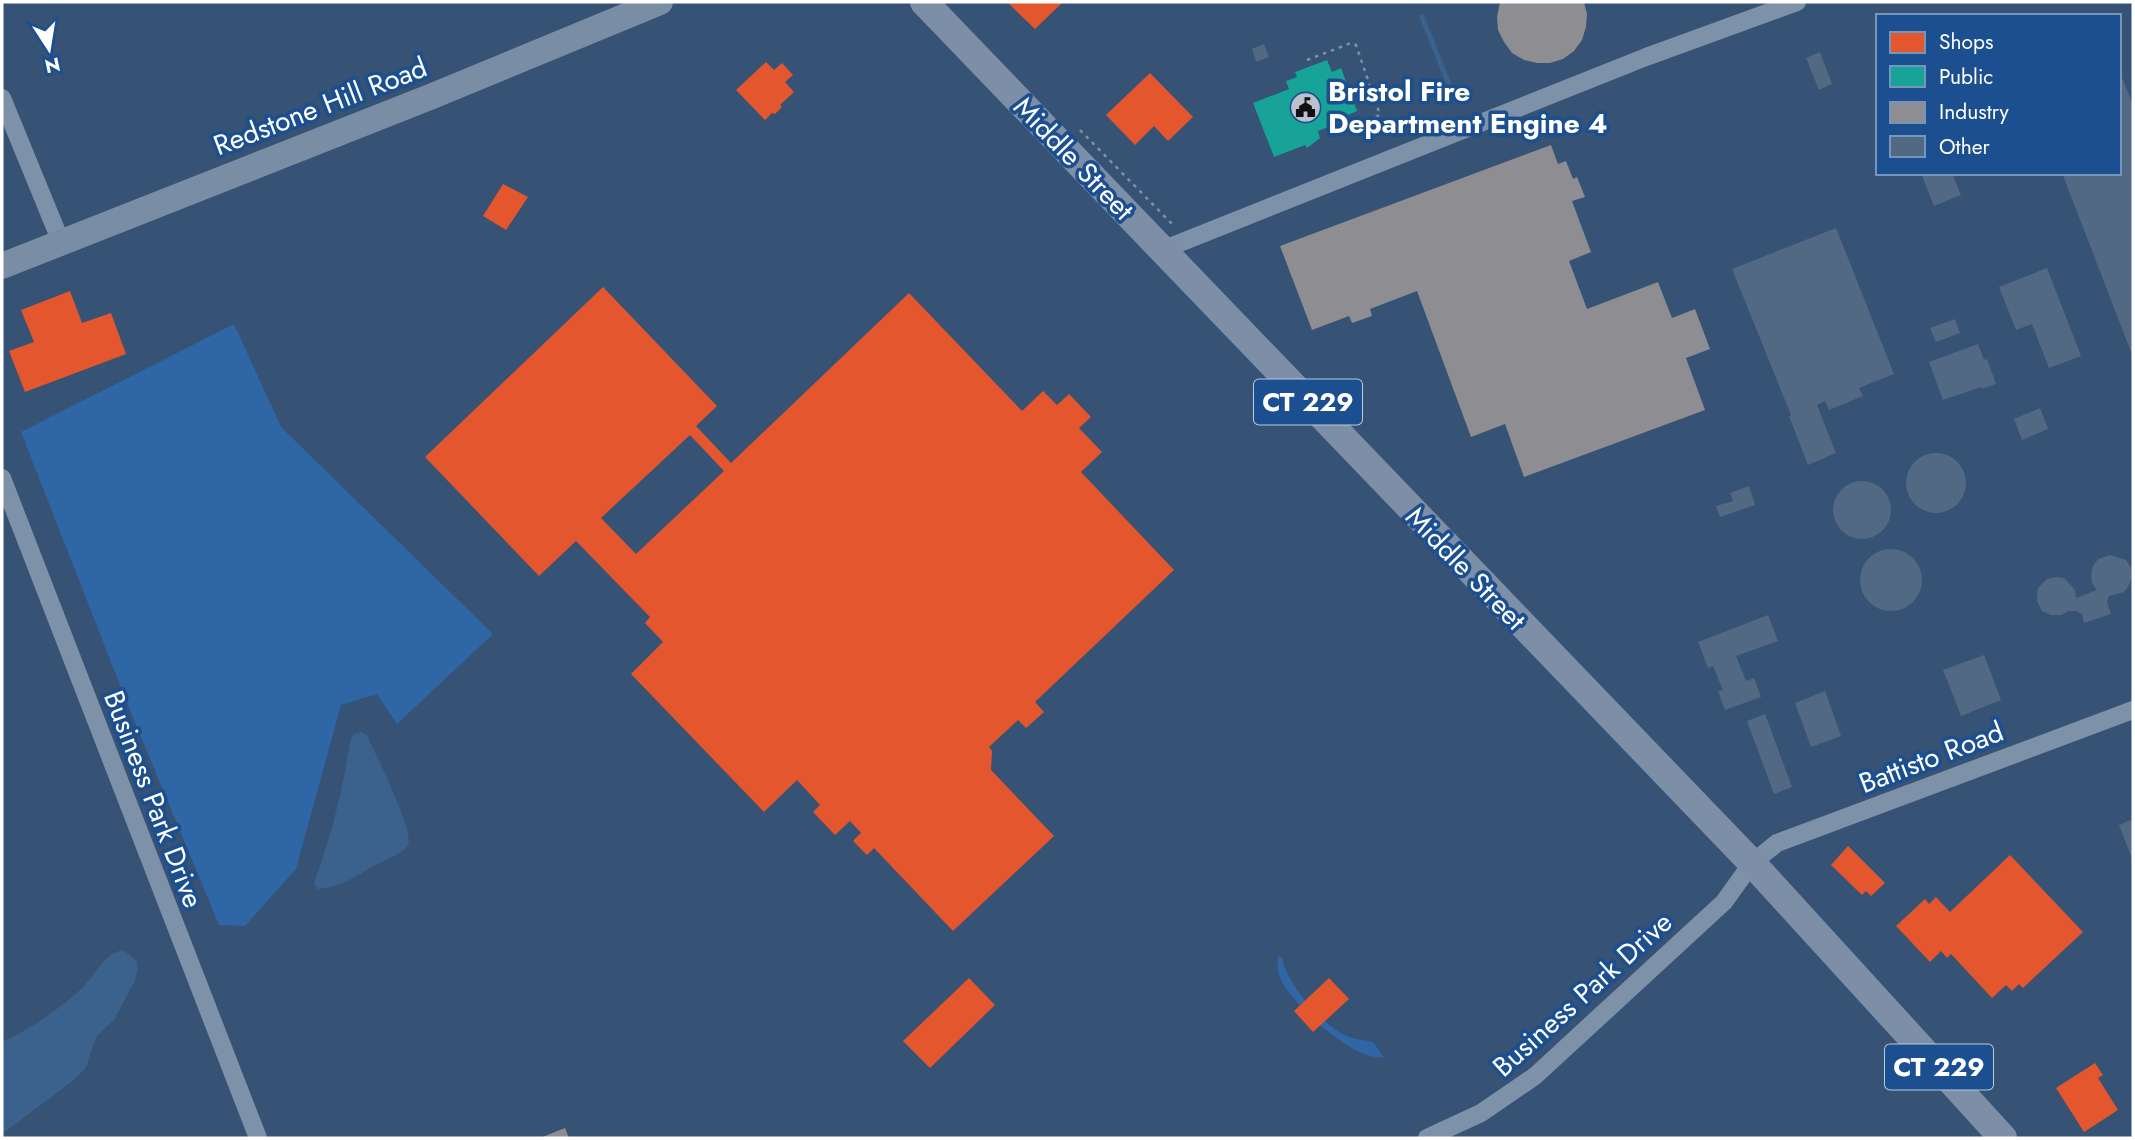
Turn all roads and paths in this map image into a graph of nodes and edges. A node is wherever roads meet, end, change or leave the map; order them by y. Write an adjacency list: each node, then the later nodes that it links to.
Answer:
1 (660, 2): 8 (main road, Redstone Hill Road)
2 (924, 2): 9 (main road, Middle Street / CT 229)
3 (1797, 2): 9 (street)
4 (1307, 60): 7 (path)
5 (2, 97): 8 (street)
6 (1080, 130): 9 (path)
7 (1335, 132)
8 (61, 242): 10 (main road, Redstone Hill Road)
9 (1175, 245): 13 (main road, Middle Street / CT 229)
10 (2, 266)
11 (2, 478): 14 (street, Business Park Drive)
12 (2133, 710): 13 (street, Battisto Road)
13 (1752, 863): 15 (street, Business Park Drive); 16 (main road, Middle Street / CT 229)
14 (258, 1138)
15 (1427, 1138)
16 (2003, 1138)

